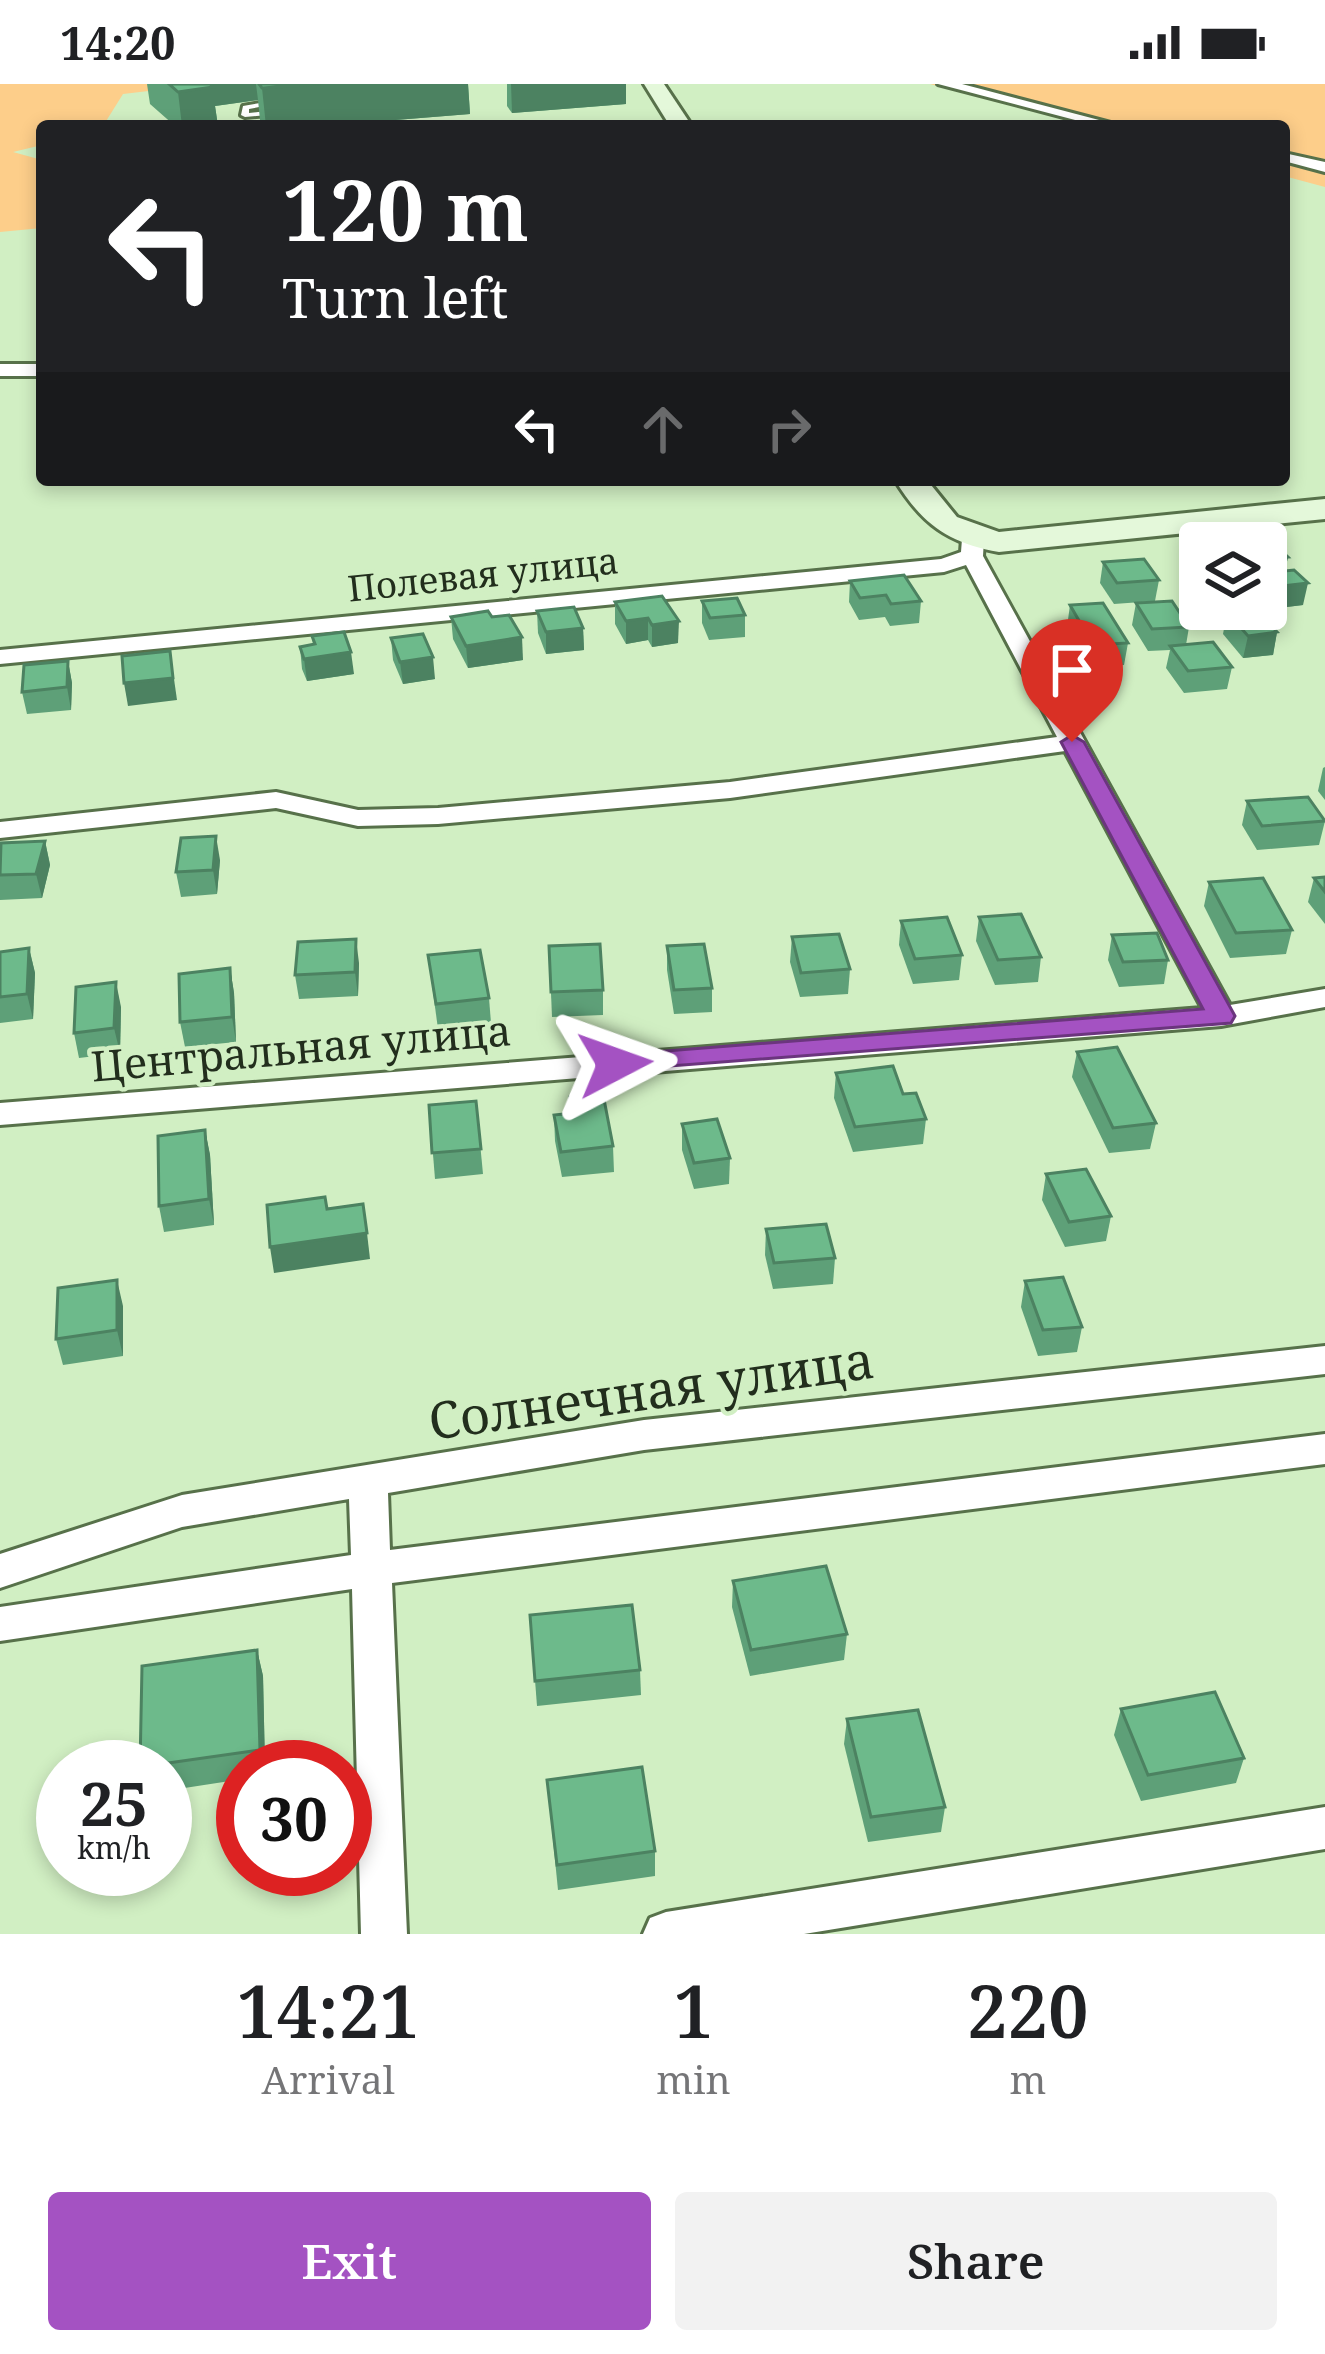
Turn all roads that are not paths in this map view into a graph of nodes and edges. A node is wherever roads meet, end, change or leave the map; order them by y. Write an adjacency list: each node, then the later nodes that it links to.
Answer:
1 (654, 84): 4 (main road)
2 (945, 84): 5 (street)
3 (288, 106): 3 (lane)
4 (677, 120)
5 (1090, 120)
6 (1290, 159): 7 (street)
7 (1325, 167)
8 (0, 370): 9 (street)
9 (36, 370)
10 (914, 486): 12 (main road)
11 (1325, 509): 12 (main road)
12 (973, 547): 13 (street, Полевая улица); 14 (street)
13 (0, 657)
14 (1072, 742): 15 (street); 17 (street)
15 (0, 830)
16 (1325, 998): 17 (street, Центральная улица)
17 (1221, 1016): 18 (street, Центральная улица)
18 (0, 1114)
19 (1325, 1360): 21 (street, Солнечная улица)
20 (1325, 1449): 22 (street)
21 (368, 1479): 22 (street); 23 (street, Солнечная улица)
22 (371, 1569): 24 (street); 26 (street)
23 (0, 1571)
24 (0, 1624)
25 (1325, 1828): 27 (street)
26 (384, 1934)
27 (666, 1934)

